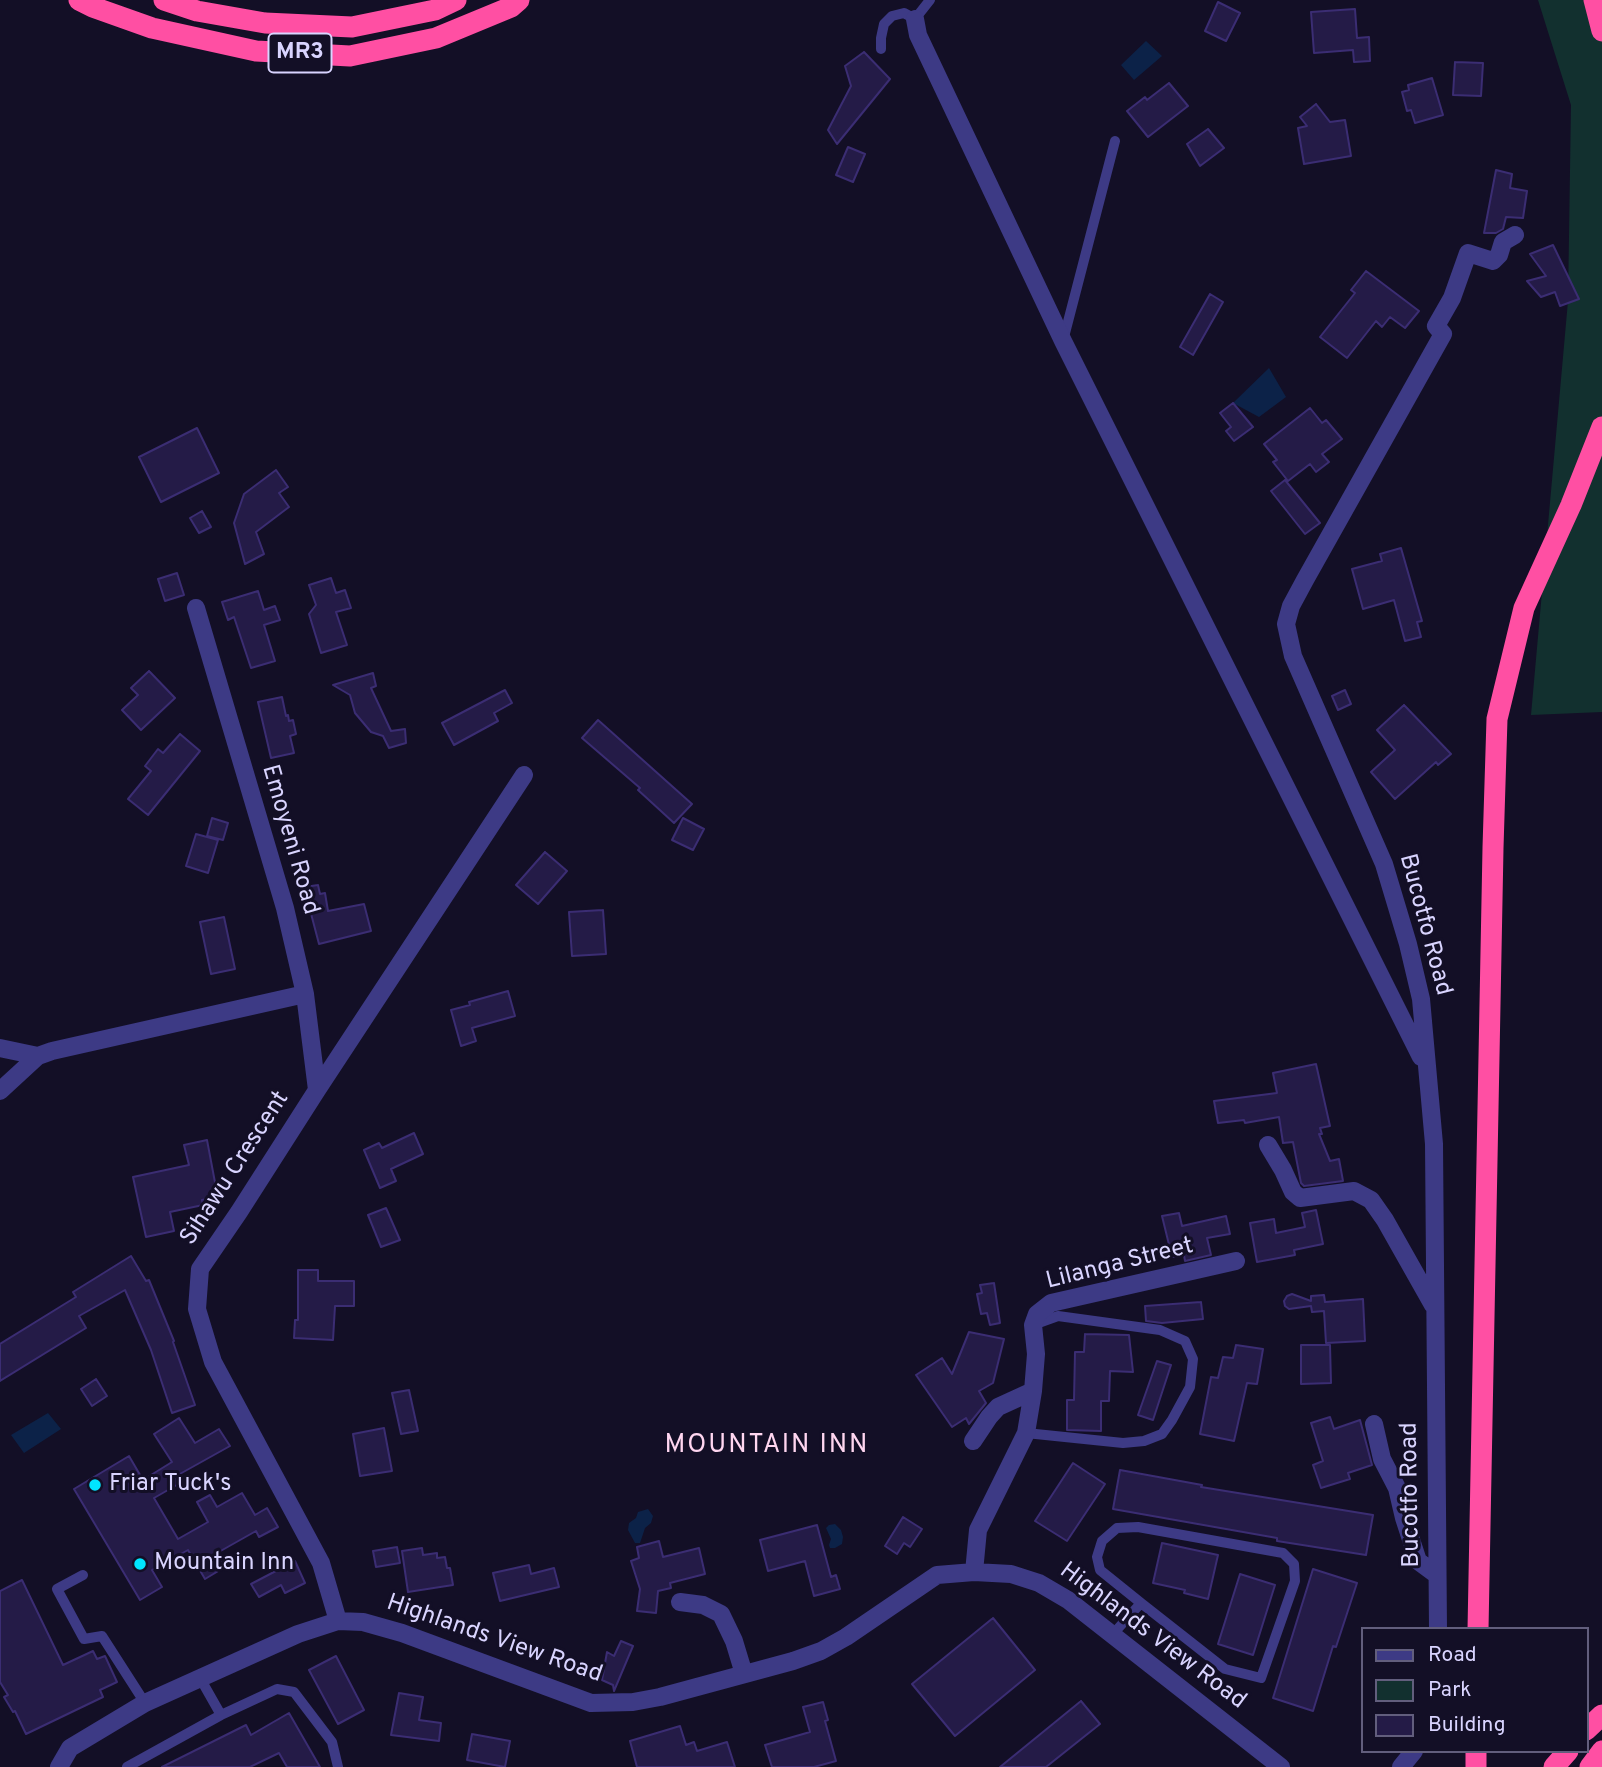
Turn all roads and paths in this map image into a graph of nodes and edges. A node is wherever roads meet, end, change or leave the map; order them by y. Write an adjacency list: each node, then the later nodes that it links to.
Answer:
1 (79, 0): 4 (highway, MR3)
2 (164, 0): 3 (highway, MR3)
3 (456, 0)
4 (519, 0)
5 (930, 0): 7 (lane)
6 (1594, 0): 8 (highway)
7 (915, 19): 9 (lane); 12 (street)
8 (1602, 31)
9 (881, 49)
10 (1115, 141): 12 (lane)
11 (1515, 235): 19 (street, Bucotfo Road)
12 (1063, 341): 19 (street)
13 (1602, 428): 37 (highway)
14 (196, 608): 16 (street, Emoyeni Road)
15 (524, 775): 20 (street, Sihawu Crescent)
16 (305, 994): 18 (street); 20 (street, Emoyeni Road)
17 (0, 1048): 18 (street)
18 (38, 1056): 21 (street)
19 (1426, 1067): 24 (street, Bucotfo Road)
20 (317, 1090): 35 (street, Sihawu Crescent)
21 (0, 1091)
22 (1268, 1145): 24 (street)
23 (1236, 1261): 25 (street, Lilanga Street)
24 (1435, 1308): 32 (street, Bucotfo Road)
25 (1033, 1325): 26 (street, Lilanga Street); 28 (lane)
26 (1033, 1391): 28 (street, Lilanga Street); 29 (street)
27 (1374, 1424): 32 (street)
28 (1026, 1433): 30 (street, Lilanga Street)
29 (973, 1441)
30 (974, 1572): 38 (street, Highlands View Road); 39 (street, Highlands View Road)
31 (83, 1575): 41 (lane)
32 (1437, 1575): 36 (street, Bucotfo Road)
33 (680, 1602): 39 (street)
34 (1141, 1603): 34 (lane); 38 (lane)
35 (338, 1621): 39 (street, Highlands View Road); 40 (street, Highlands View Road)
36 (1438, 1627)
37 (1478, 1627)
38 (1114, 1634): 51 (street, Highlands View Road)
39 (744, 1674)
40 (200, 1678): 41 (street, Highlands View Road); 42 (lane)
41 (145, 1703): 48 (street, Highlands View Road)
42 (221, 1715): 49 (lane); 50 (lane)
43 (1602, 1715): 44 (highway)
44 (1588, 1728)
45 (1602, 1751): 54 (highway)
46 (1412, 1753): 52 (street)
47 (1566, 1753): 53 (highway)
48 (59, 1767)
49 (127, 1767)
50 (338, 1767)
51 (1281, 1767)
52 (1401, 1767)
53 (1554, 1767)
54 (1590, 1767)

